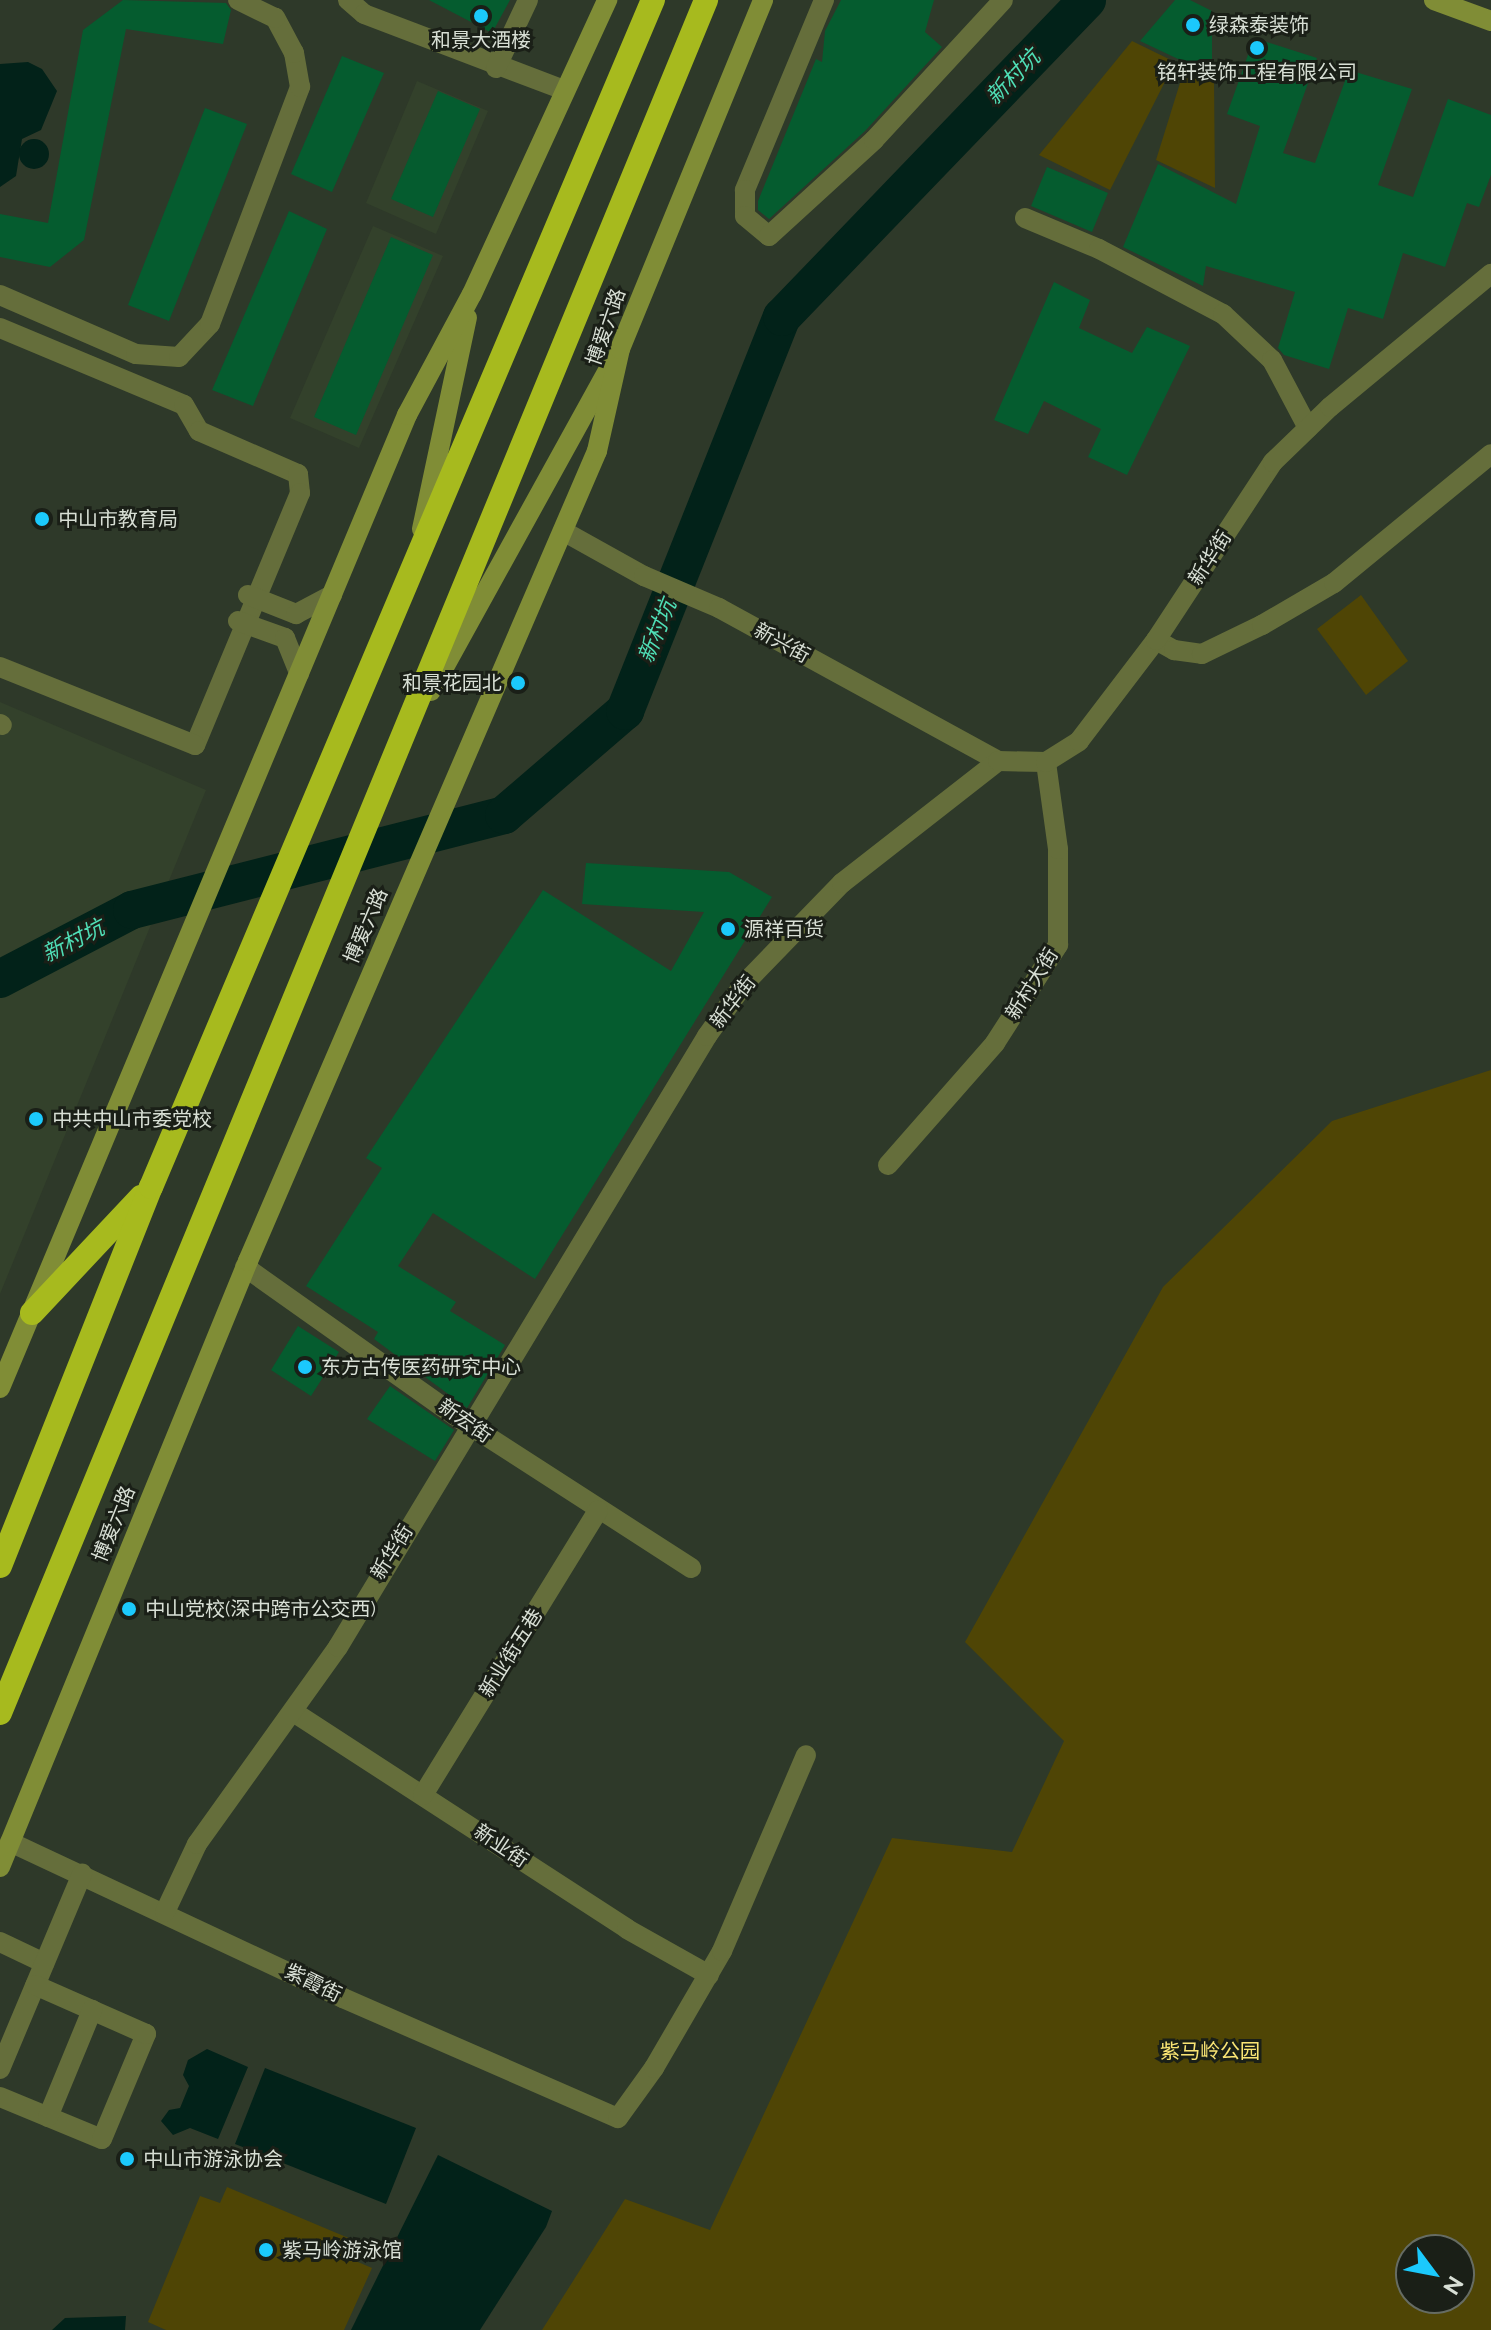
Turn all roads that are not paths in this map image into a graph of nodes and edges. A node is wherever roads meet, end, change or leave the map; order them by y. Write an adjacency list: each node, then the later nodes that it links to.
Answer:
1 (238, 0): 17 (street)
2 (348, 0): 12 (street)
3 (528, 0): 12 (street)
4 (607, 0): 13 (street)
5 (653, 0): 24 (highway)
6 (706, 0): 32 (highway, 博爱六路)
7 (763, 0): 20 (street, 博爱六路)
8 (824, 0): 9 (street)
9 (1003, 0)
10 (1434, 0): 11 (street)
11 (1491, 21)
12 (496, 68): 13 (street)
13 (564, 90): 16 (street)
14 (1025, 218): 21 (street)
15 (1491, 274): 21 (street, 新华街)
16 (472, 294): 24 (street); 25 (street)
17 (0, 295)
18 (0, 328): 26 (street)
19 (0, 335): 26 (street)
20 (620, 349): 23 (street, 博爱六路); 32 (street)
21 (1308, 428): 28 (street, 新华街)
22 (1491, 454): 28 (street)
23 (563, 531): 33 (street, 新兴街); 37 (street, 博爱六路)
24 (411, 580): 36 (highway)
25 (332, 595): 26 (street); 31 (street)
26 (252, 597): 27 (street)
27 (242, 622): 29 (street); 30 (street); 31 (street)
28 (1156, 640): 34 (street, 新华街)
29 (0, 659)
30 (0, 667)
31 (299, 673): 38 (street)
32 (408, 733): 44 (highway, 博爱六路)
33 (998, 761): 34 (street); 40 (street, 新华街)
34 (1046, 762): 35 (street, 新村大街)
35 (888, 1165)
36 (151, 1187): 38 (highway); 42 (highway)
37 (245, 1267): 40 (street, 新宏街); 48 (street, 博爱六路)
38 (32, 1313): 39 (street)
39 (0, 1388)
40 (471, 1427): 41 (street, 新宏街); 45 (street, 新华街)
41 (598, 1511): 43 (street, 新宏街); 47 (street, 新业街五巷)
42 (0, 1566)
43 (691, 1568)
44 (0, 1713)
45 (295, 1713): 47 (street, 新业街); 51 (street, 新华街)
46 (806, 1755): 54 (street)
47 (423, 1795): 54 (street, 新业街)
48 (10, 1842): 49 (street, 博爱六路); 50 (street, 紫霞街)
49 (0, 1867)
50 (82, 1874): 51 (street, 紫霞街); 53 (street)
51 (165, 1912): 54 (street, 紫霞街)
52 (0, 1942): 53 (street)
53 (44, 1963): 55 (street)
54 (709, 1975)
55 (35, 1985): 56 (street); 57 (street)
56 (92, 2010): 59 (street); 59 (street)
57 (0, 2069)
58 (0, 2097): 59 (street)
59 (48, 2117)

